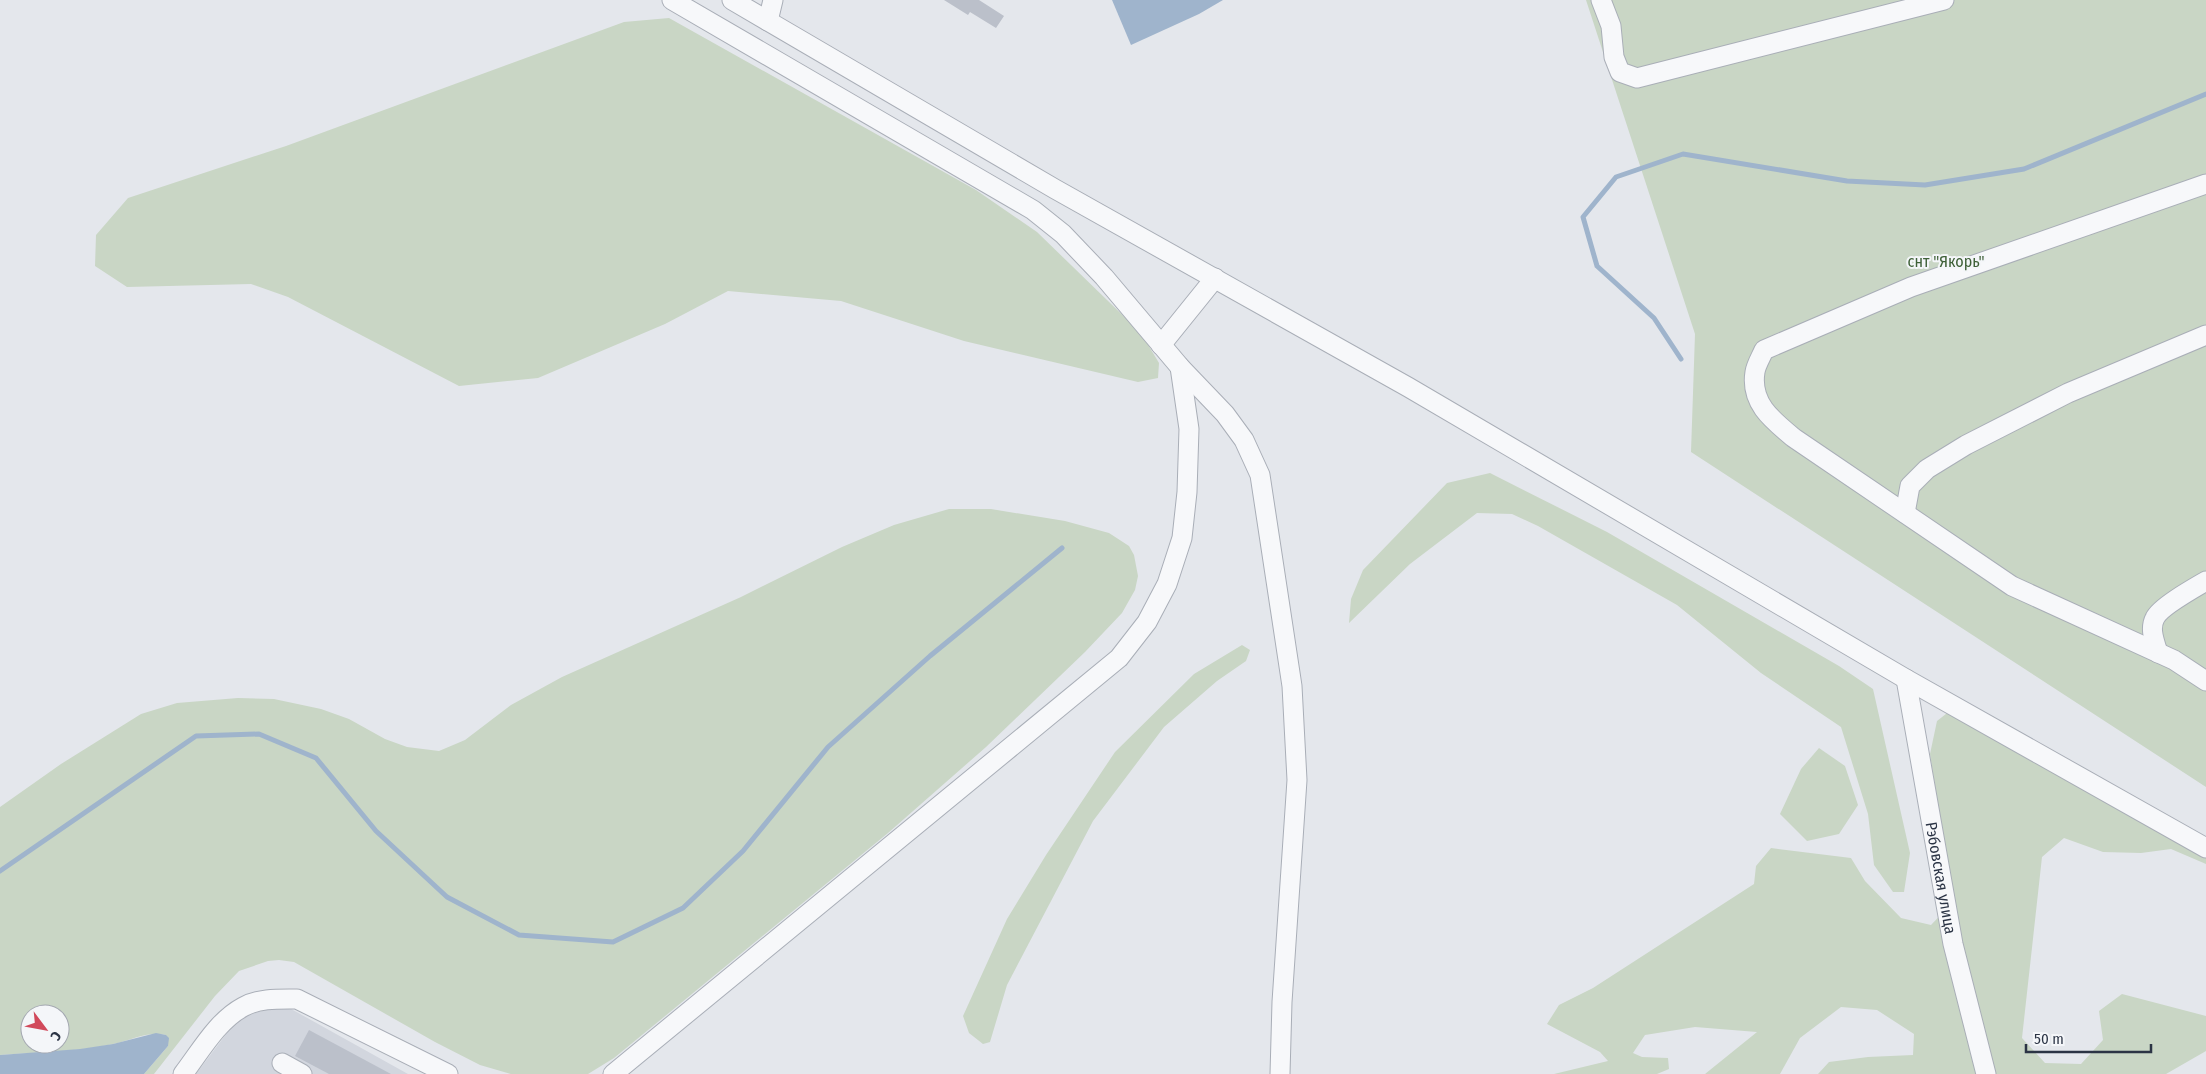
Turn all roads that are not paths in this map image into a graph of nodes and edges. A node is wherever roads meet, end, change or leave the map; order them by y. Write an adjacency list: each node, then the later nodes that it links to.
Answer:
1 (672, 0): 10 (street)
2 (732, 0): 6 (street)
3 (773, 0): 6 (street)
4 (1601, 0): 5 (street)
5 (1944, 0)
6 (768, 21): 8 (street)
7 (2206, 184): 12 (street)
8 (1215, 278): 10 (street); 15 (street)
9 (2206, 336): 12 (street)
10 (1161, 345): 11 (street)
11 (1180, 367): 22 (street); 23 (street)
12 (1905, 513): 14 (street)
13 (2206, 581): 14 (street)
14 (2158, 653): 16 (street)
15 (1906, 680): 17 (street); 24 (street, Рэбовская улица)
16 (2206, 682)
17 (2206, 848)
18 (282, 1063): 20 (street)
19 (183, 1074): 21 (street)
20 (302, 1074)
21 (448, 1074)
22 (613, 1074)
23 (1280, 1074)
24 (1986, 1074)

